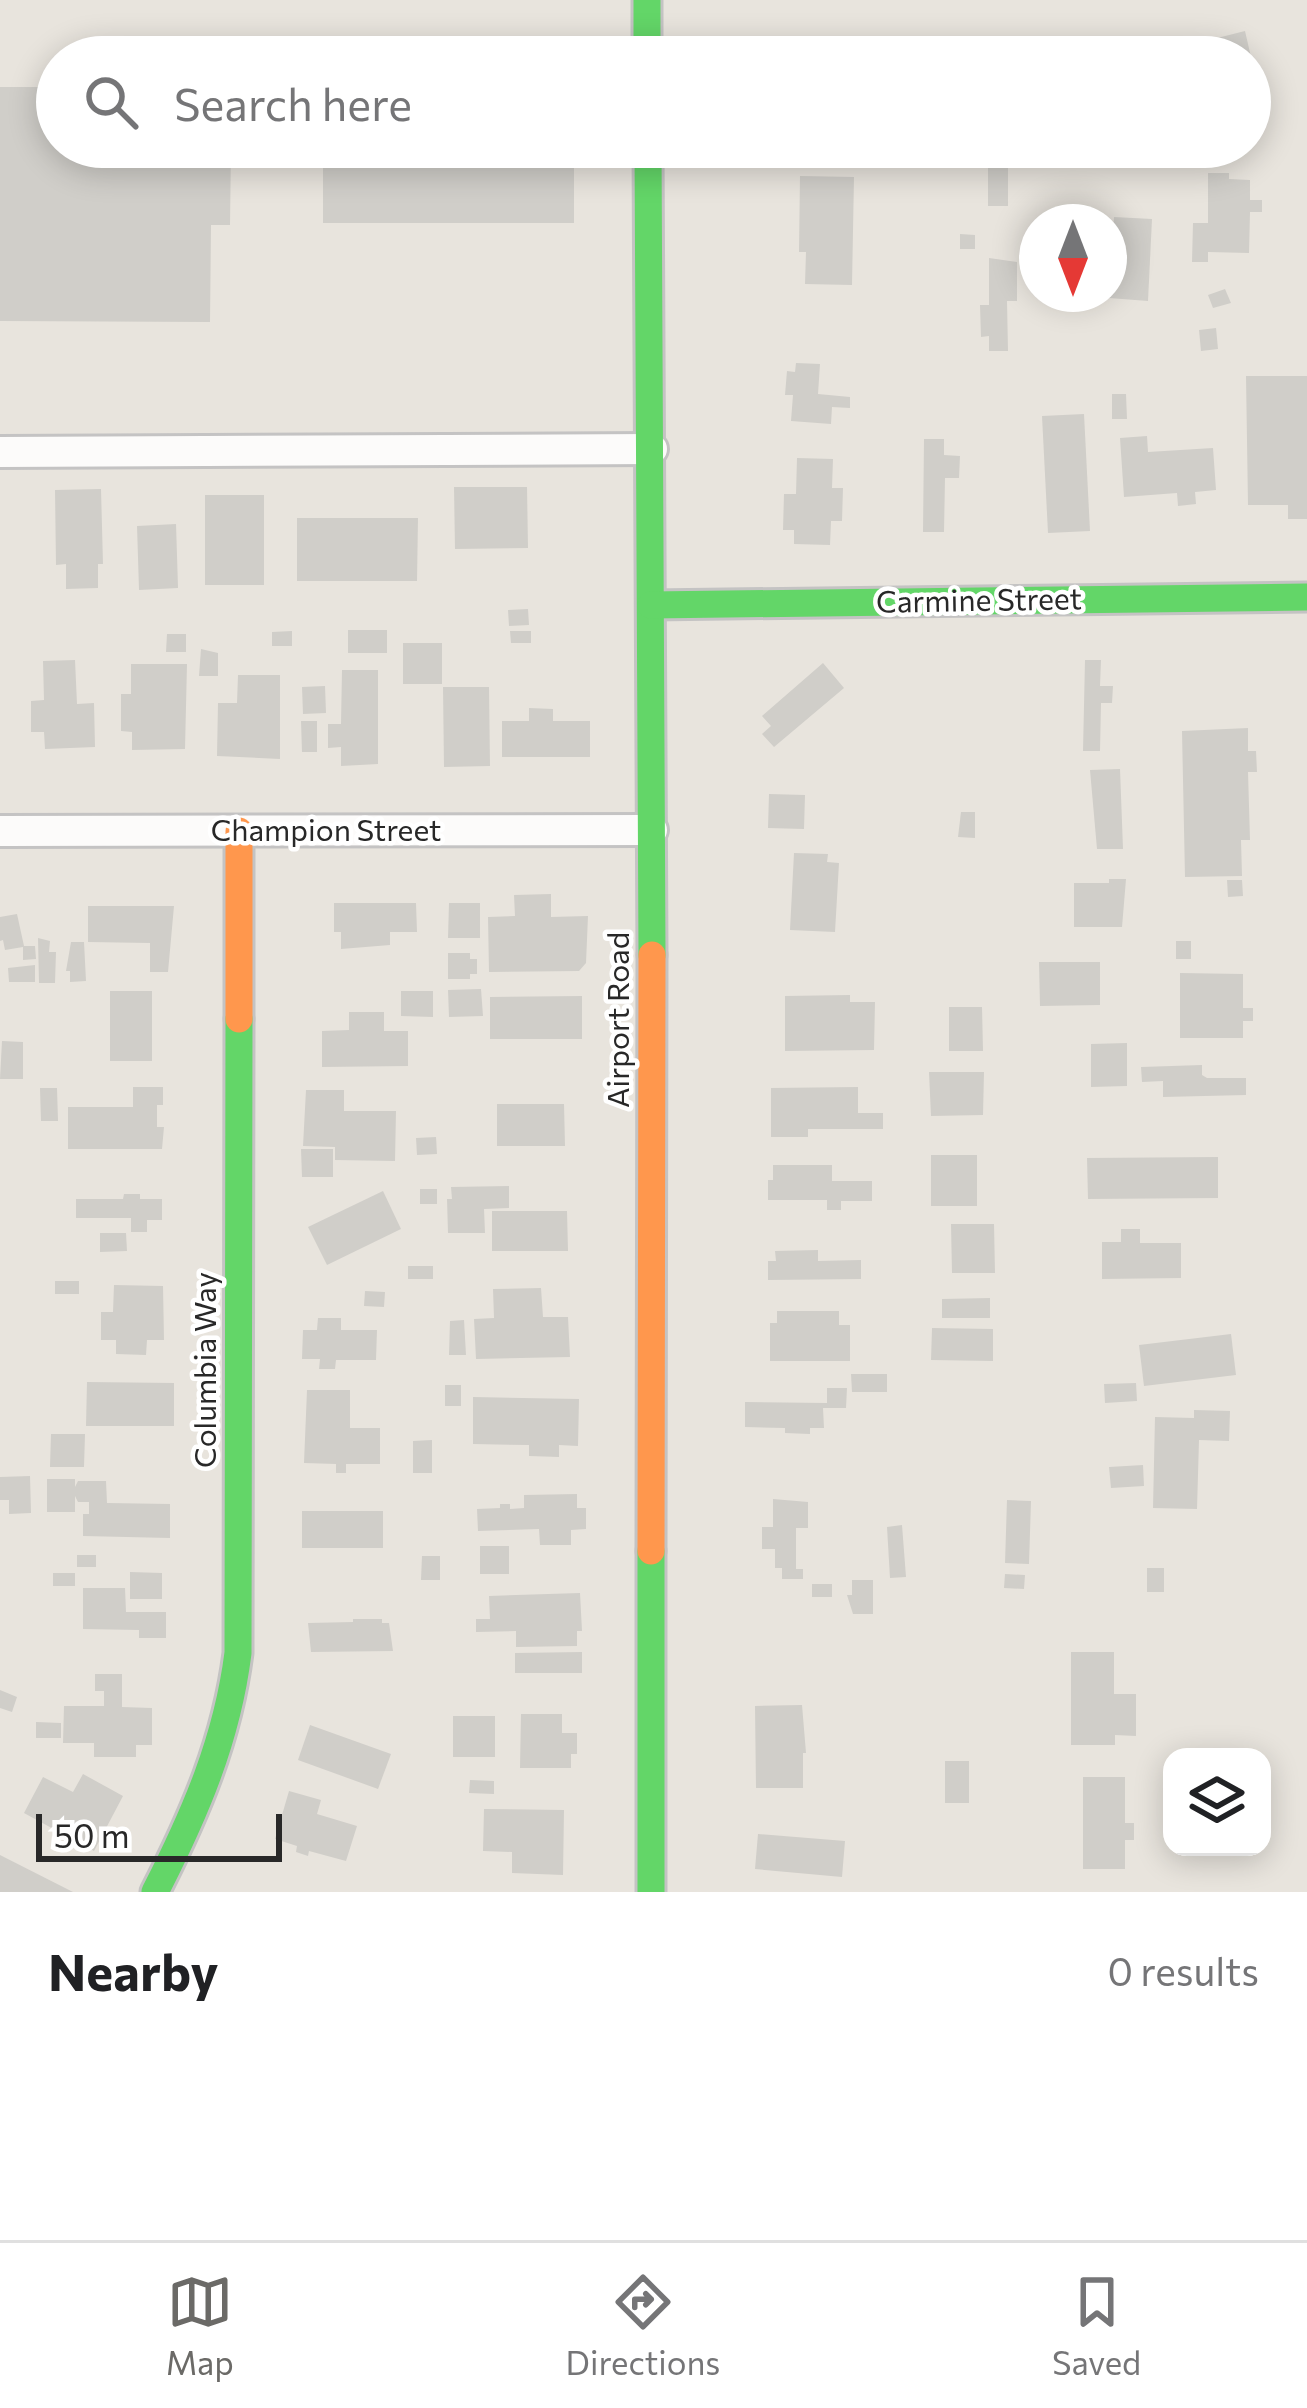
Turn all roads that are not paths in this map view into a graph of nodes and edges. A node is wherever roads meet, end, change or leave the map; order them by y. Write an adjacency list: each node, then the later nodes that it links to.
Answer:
1 (647, 0): 2 (street)
2 (647, 36)
3 (648, 168): 4 (street, Airport Road)
4 (652, 449): 5 (street); 7 (street, Airport Road)
5 (0, 452)
6 (1307, 597): 7 (street, Carmine Street)
7 (651, 605): 8 (street, Airport Road)
8 (652, 830): 10 (street, Champion Street); 12 (street, Airport Road)
9 (0, 831): 10 (street, Champion Street)
10 (239, 831): 11 (street, Columbia Way)
11 (155, 1892)
12 (651, 1892)

